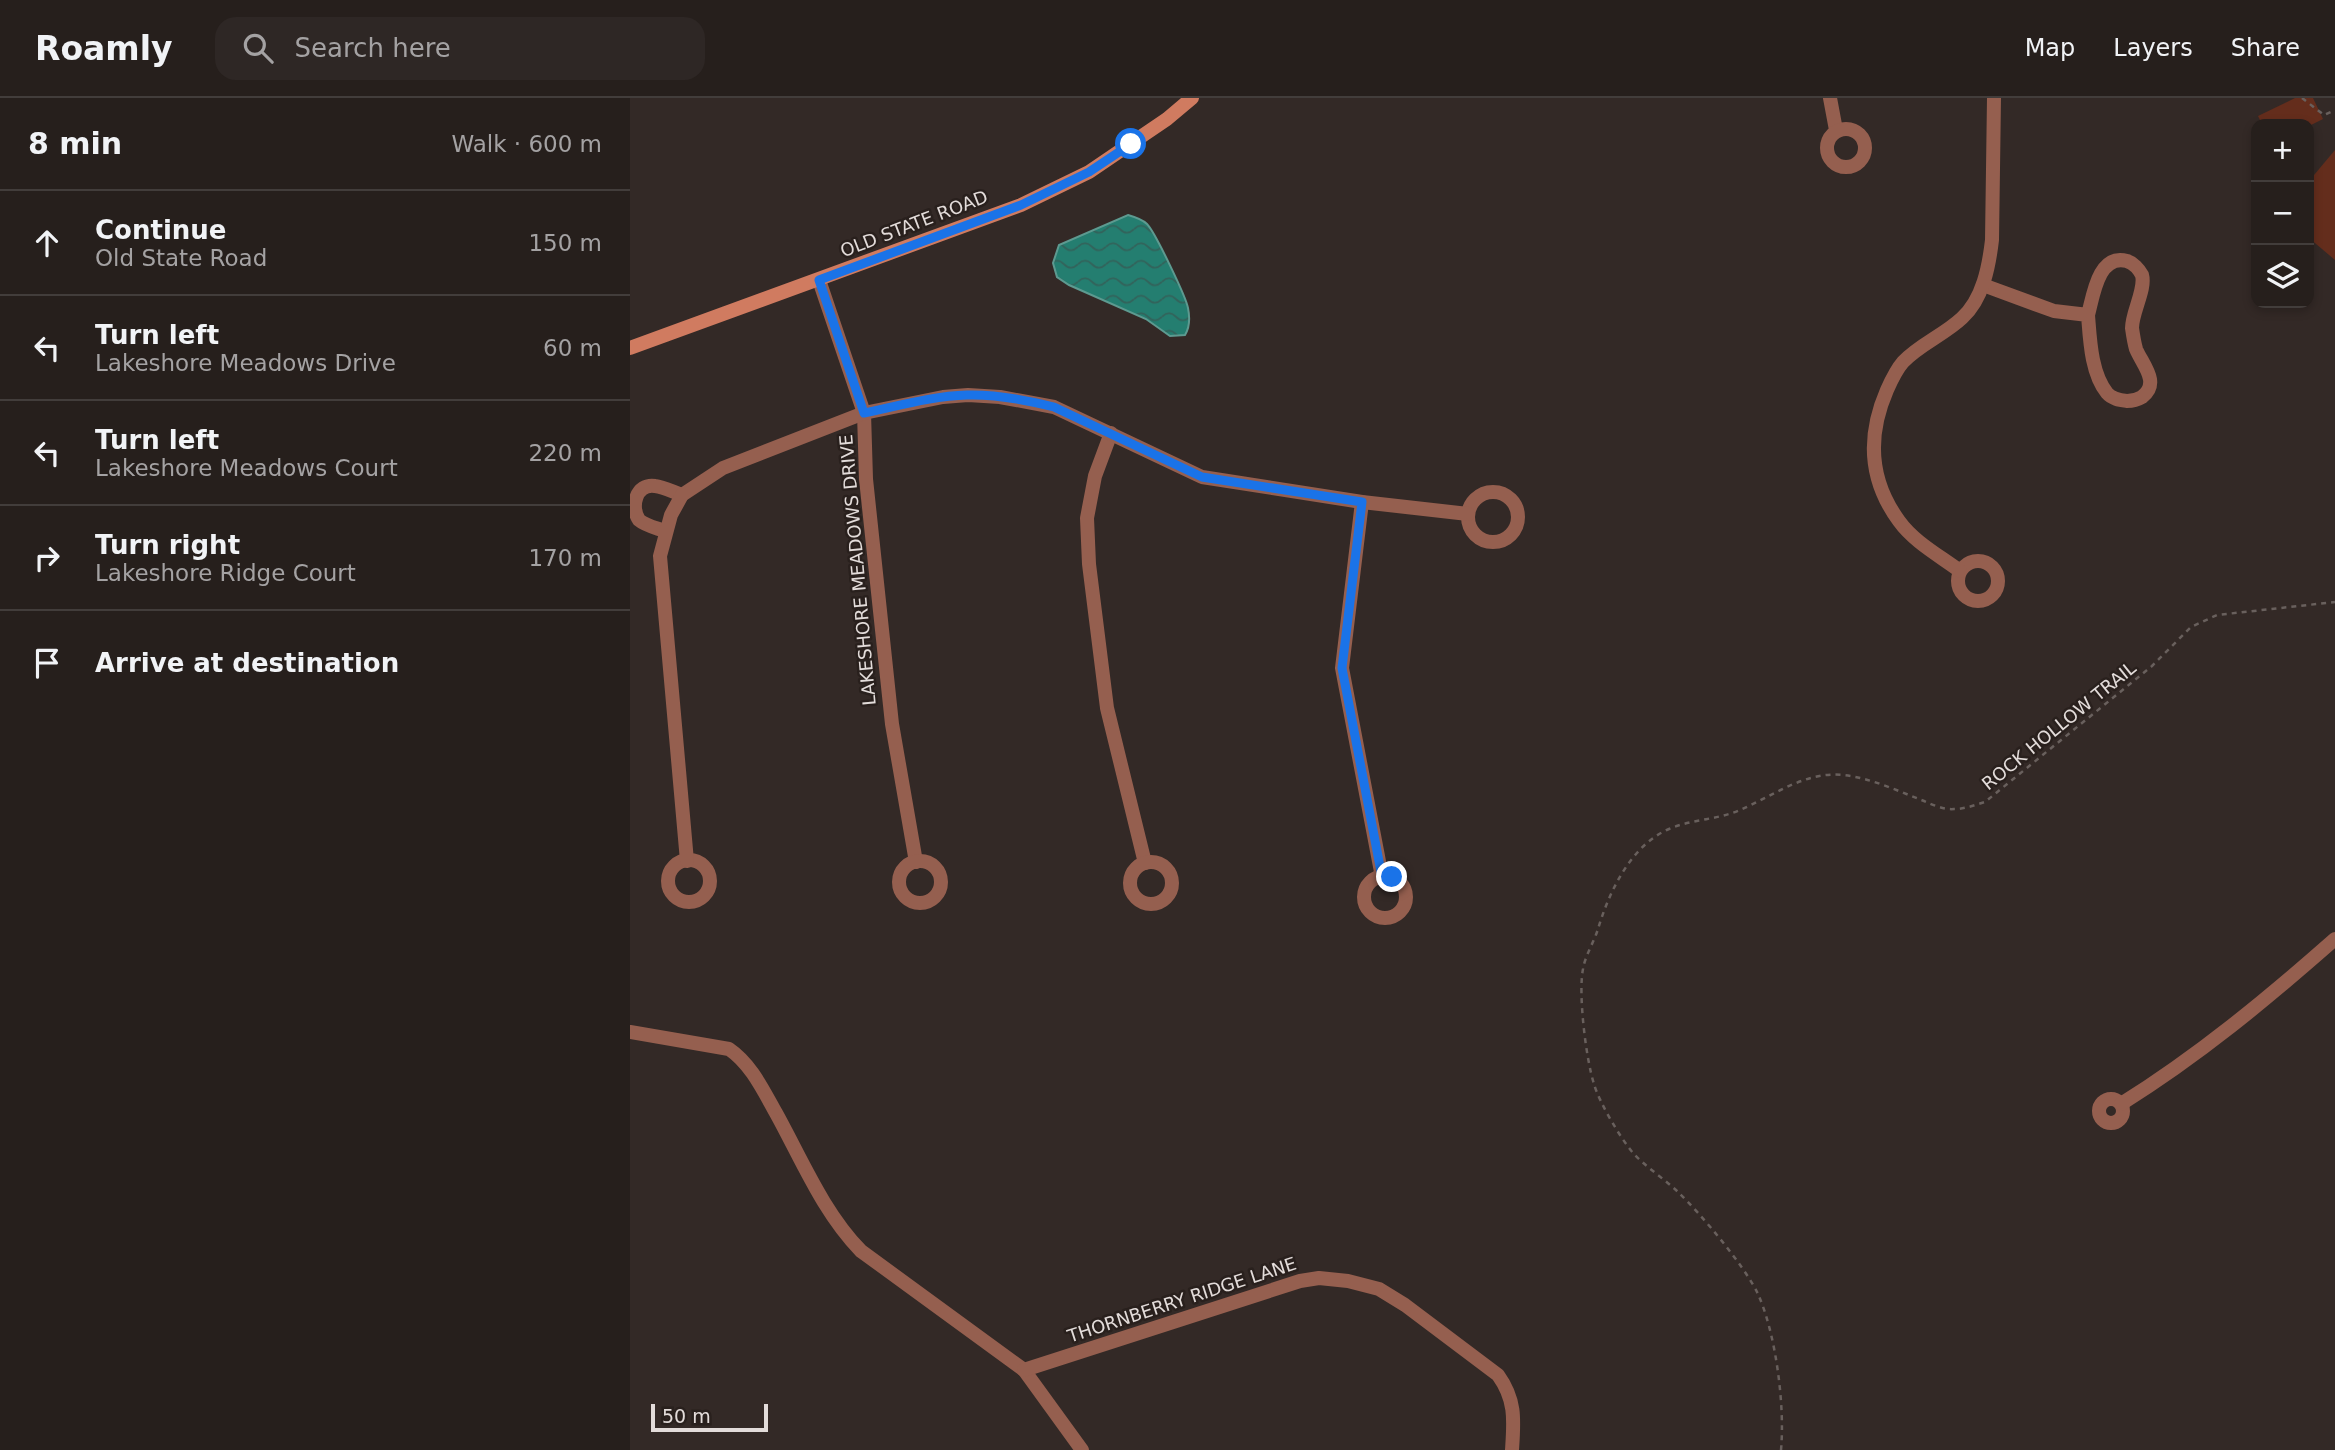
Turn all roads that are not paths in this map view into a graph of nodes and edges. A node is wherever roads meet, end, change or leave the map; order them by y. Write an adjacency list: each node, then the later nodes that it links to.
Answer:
1 (1192, 98): 5 (street, OLD STATE ROAD)
2 (1830, 98): 4 (street)
3 (1994, 98): 6 (street)
4 (1836, 131)
5 (819, 280): 8 (street, OLD STATE ROAD); 9 (street, LAKESHORE MEADOWS DRIVE)
6 (1983, 285): 7 (street); 15 (street)
7 (2088, 315): 7 (street)
8 (630, 348)
9 (864, 413): 10 (street); 11 (street); 17 (street, LAKESHORE MEADOWS DRIVE)
10 (1111, 433): 12 (street); 18 (street)
11 (682, 495): 14 (street); 14 (street)
12 (1362, 502): 13 (street); 19 (street)
13 (1468, 514)
14 (665, 531): 16 (street)
15 (1960, 571)
16 (687, 861)
17 (916, 862)
18 (1145, 863)
19 (1382, 877)
20 (2335, 939): 22 (street)
21 (630, 1032): 23 (street)
22 (2121, 1104)
23 (1024, 1370): 24 (street); 25 (street, THORNBERRY RIDGE LANE)
24 (1082, 1450)
25 (1512, 1450)

